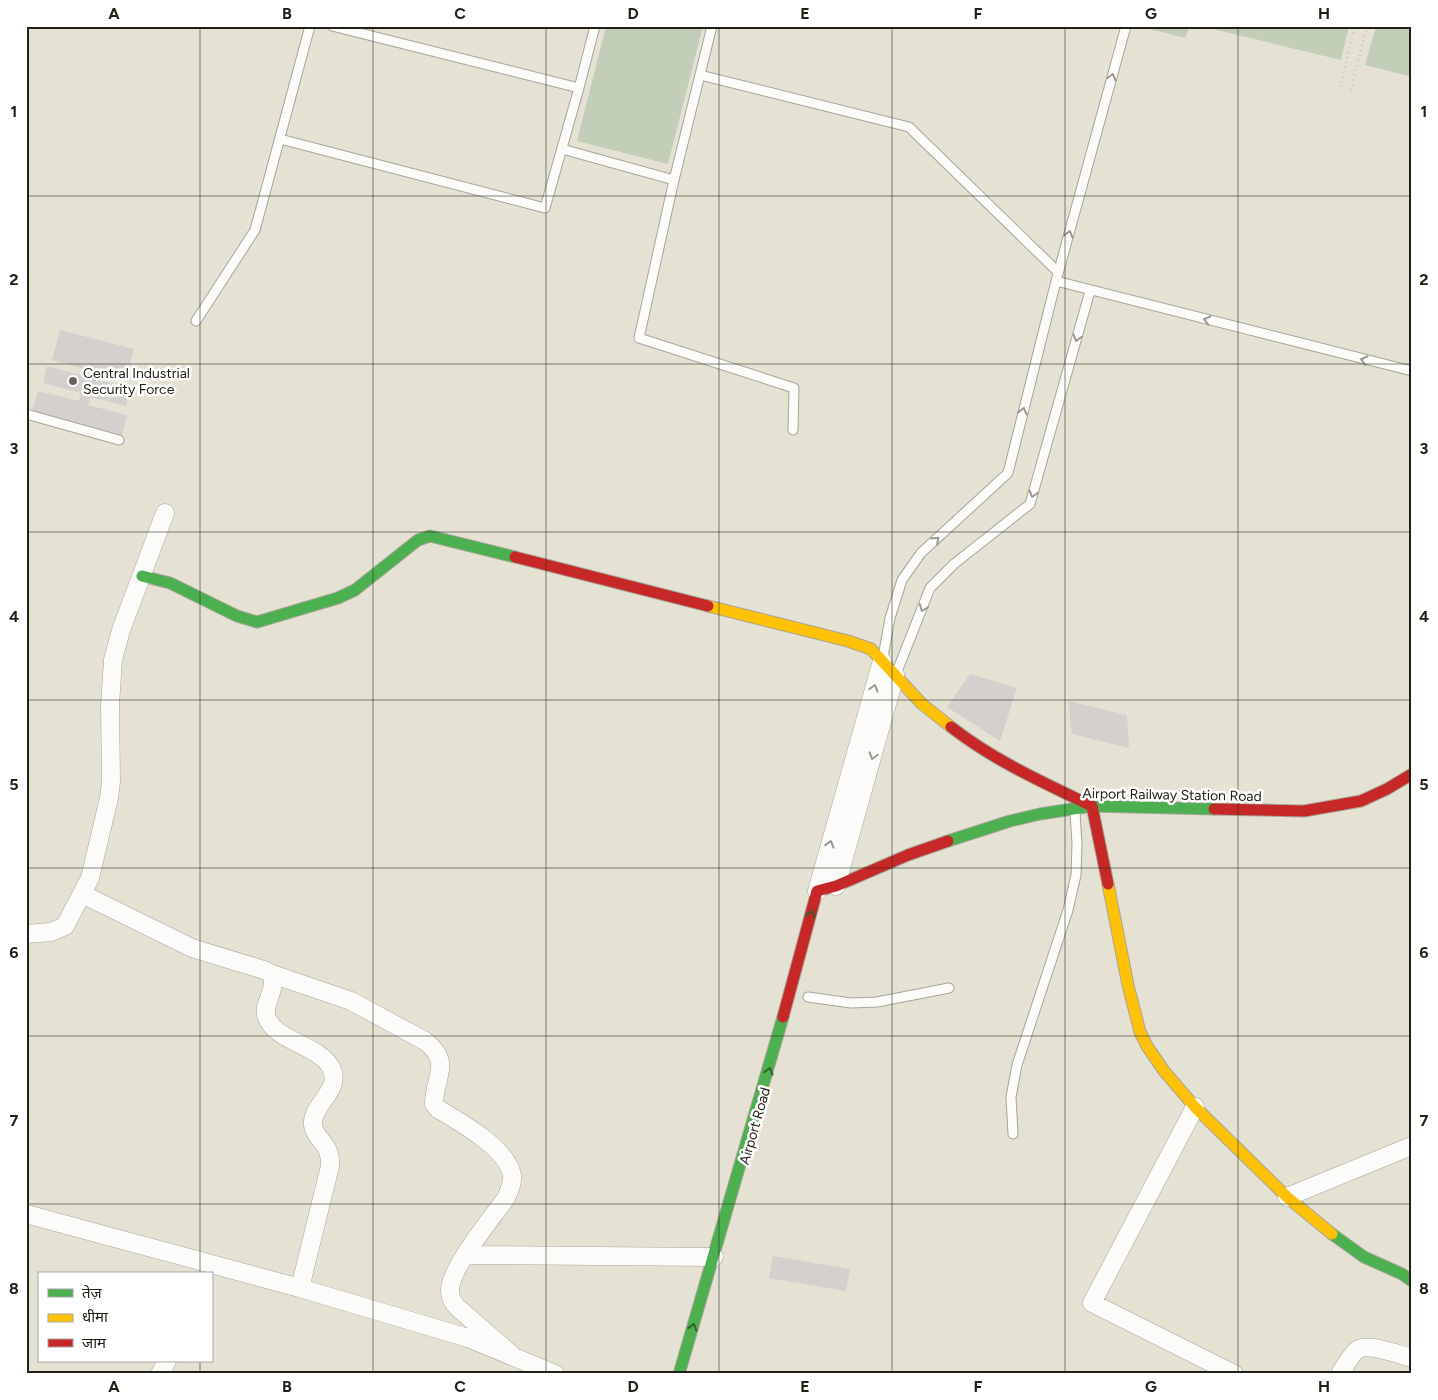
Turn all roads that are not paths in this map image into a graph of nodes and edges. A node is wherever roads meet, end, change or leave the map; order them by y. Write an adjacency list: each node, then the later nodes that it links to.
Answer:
1 (310, 26): 8 (lane)
2 (332, 26): 7 (lane)
3 (595, 26): 7 (lane)
4 (712, 26): 6 (lane)
5 (1126, 26): 11 (lane, one-way to 5)
6 (700, 74): 10 (lane); 11 (lane)
7 (579, 88): 9 (lane)
8 (280, 139): 9 (lane); 13 (lane)
9 (562, 149): 10 (lane)
10 (674, 180): 16 (lane)
11 (1057, 276): 12 (lane); 20 (lane, one-way to 11)
12 (1090, 291): 14 (lane, one-way to 12); 21 (lane, one-way to 21)
13 (196, 321)
14 (1412, 371)
15 (26, 414): 17 (lane)
16 (793, 430)
17 (119, 440)
18 (165, 513): 19 (street)
19 (142, 576): 20 (street); 26 (street)
20 (882, 661): 21 (street); 25 (street, one-way to 20)
21 (895, 675): 23 (street); 25 (street, one-way to 25)
22 (1412, 774): 23 (street, Airport Railway Station Road)
23 (1092, 806): 24 (street, Airport Railway Station Road); 31 (street)
24 (1074, 809): 25 (street, Airport Railway Station Road); 32 (lane)
25 (829, 891): 37 (street, one-way to 25)
26 (82, 894): 27 (street); 28 (street)
27 (26, 934)
28 (272, 974): 36 (street); 40 (street)
29 (949, 988): 30 (lane)
30 (808, 997)
31 (1195, 1107): 34 (street); 47 (street)
32 (1013, 1134)
33 (1409, 1147): 34 (street)
34 (1287, 1197): 39 (street)
35 (26, 1214): 38 (street)
36 (466, 1255): 37 (street); 41 (street)
37 (714, 1256): 46 (street, one-way to 37)
38 (209, 1270): 40 (street)
39 (1412, 1281)
40 (300, 1288): 41 (street)
41 (512, 1355): 45 (street)
42 (1412, 1358): 48 (street)
43 (166, 1362): 44 (street)
44 (160, 1374)
45 (555, 1374)
46 (679, 1374)
47 (1234, 1374)
48 (1340, 1374)

